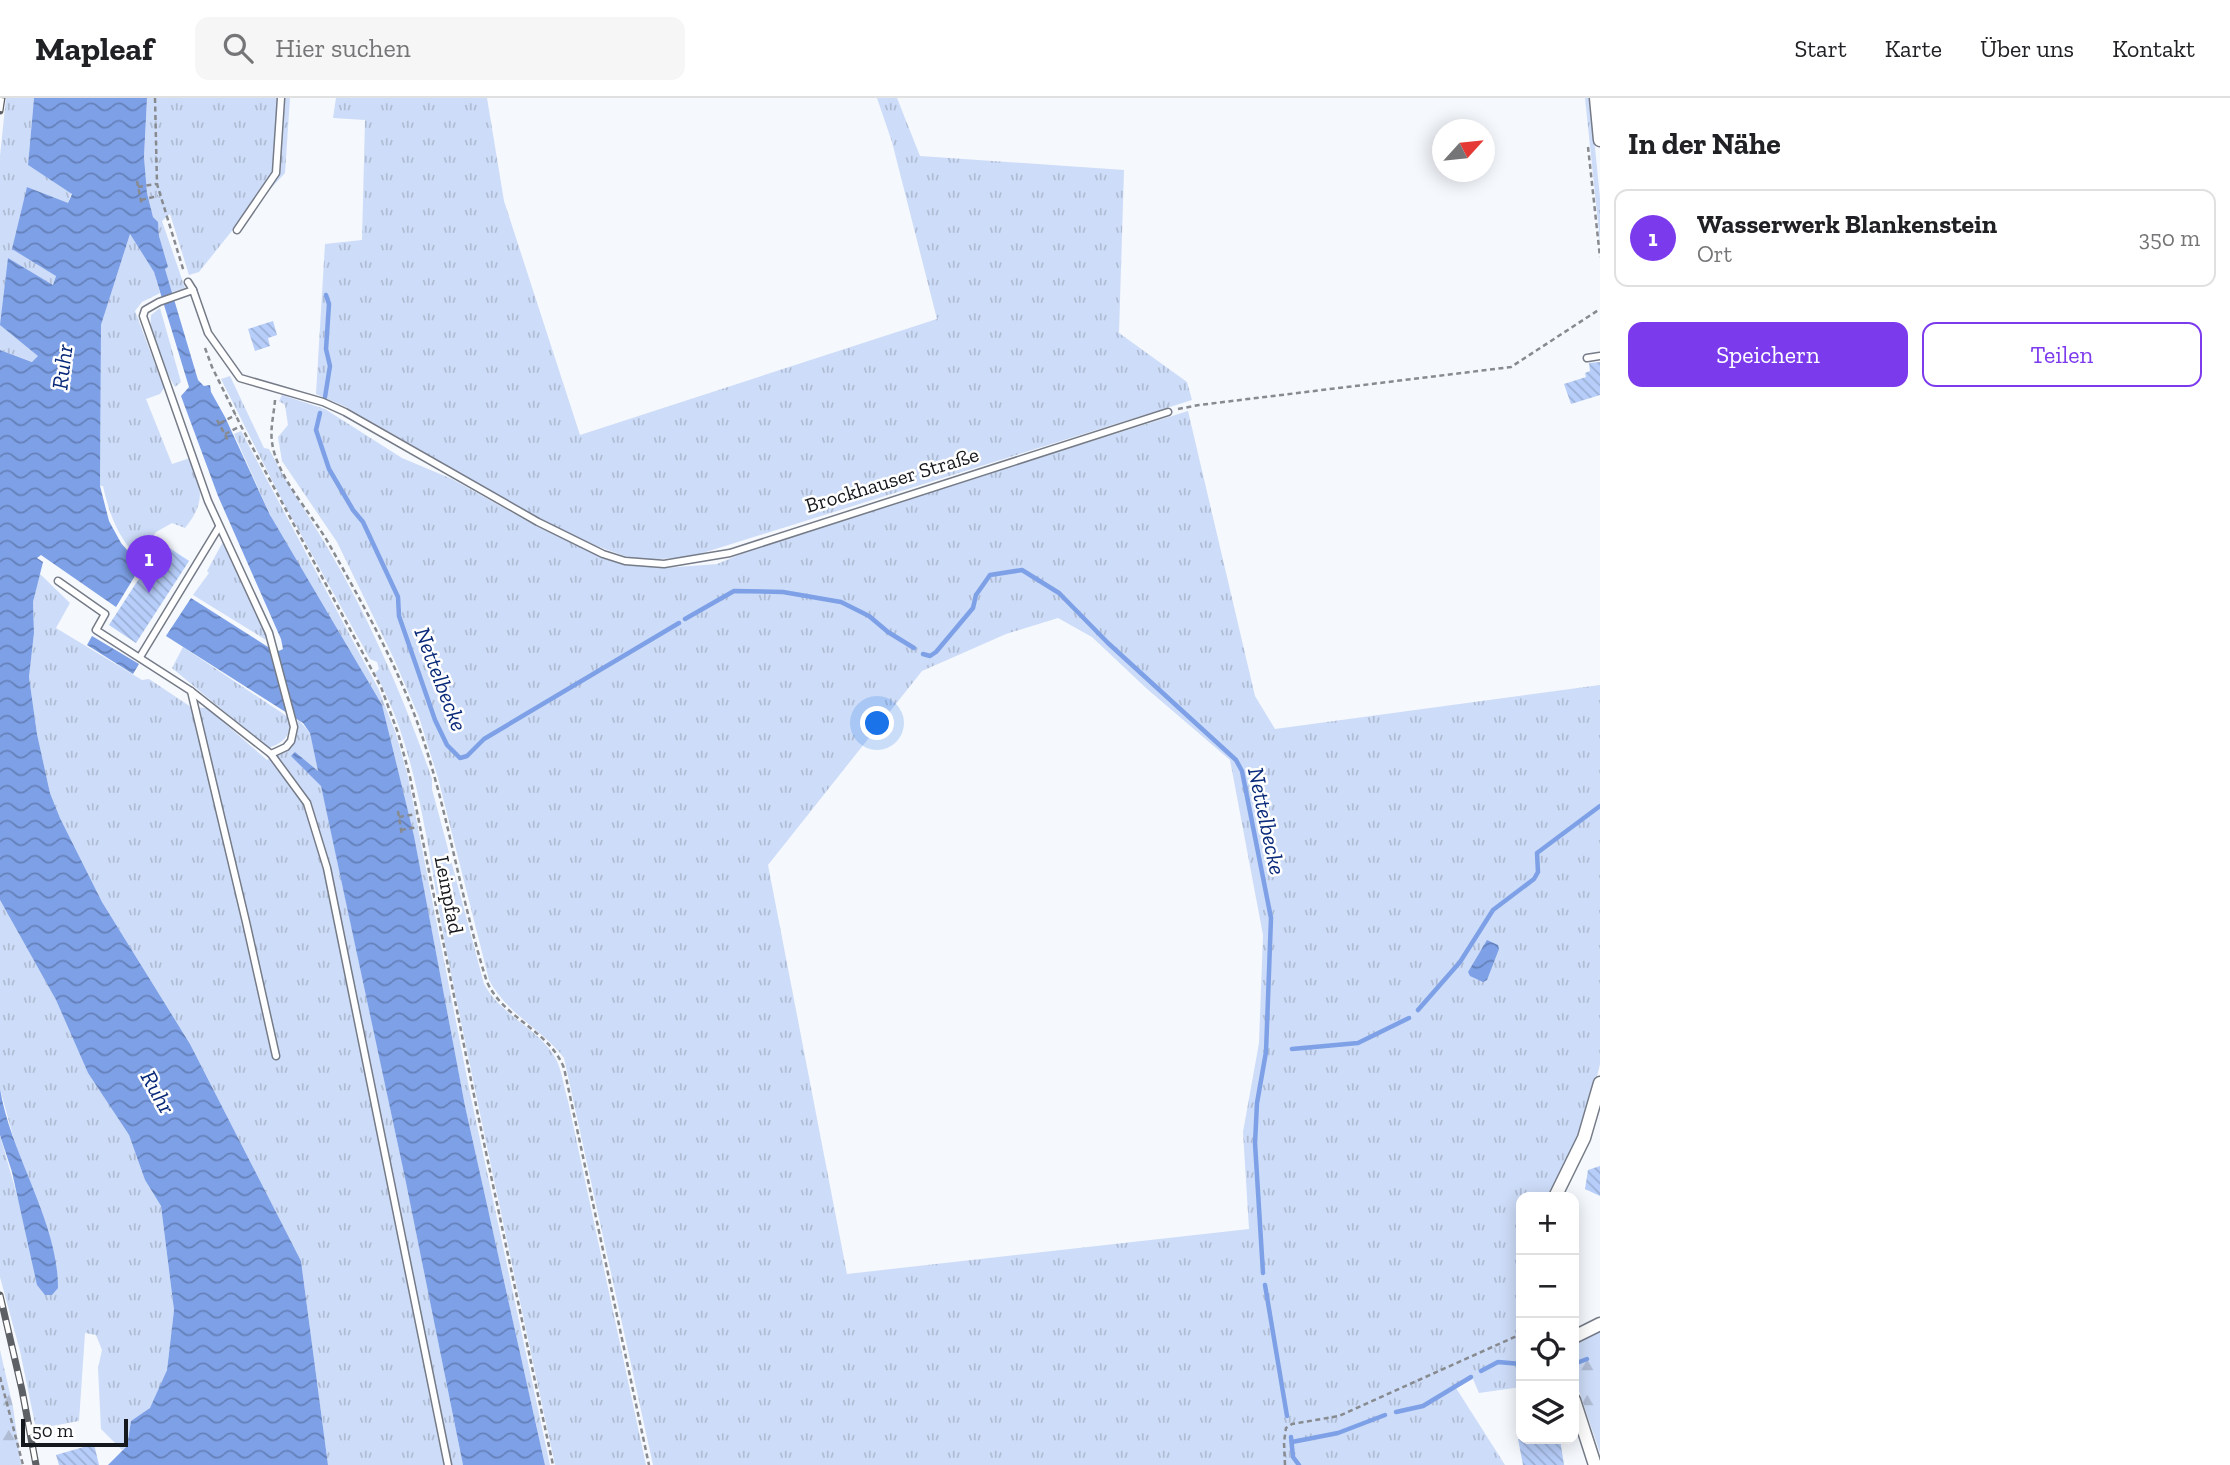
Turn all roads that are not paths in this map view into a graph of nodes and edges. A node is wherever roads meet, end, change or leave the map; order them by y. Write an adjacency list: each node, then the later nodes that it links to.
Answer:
1 (281, 98): 4 (lane)
2 (1596, 98): 3 (street)
3 (1593, 139)
4 (237, 230)
5 (188, 282): 6 (lane, Brockhauser Straße)
6 (193, 290): 9 (lane, Brockhauser Straße); 10 (lane)
7 (1600, 356): 8 (lane)
8 (1587, 358)
9 (1168, 412)
10 (219, 527): 12 (lane); 14 (lane)
11 (58, 581): 12 (lane)
12 (140, 657): 13 (lane)
13 (191, 691): 14 (lane); 15 (lane)
14 (271, 754): 21 (lane)
15 (276, 1056)
16 (1600, 1083): 17 (street)
17 (1557, 1192)
18 (1600, 1324): 19 (street)
19 (1579, 1334)
20 (1579, 1415): 22 (street)
21 (448, 1465)
22 (1595, 1465)

